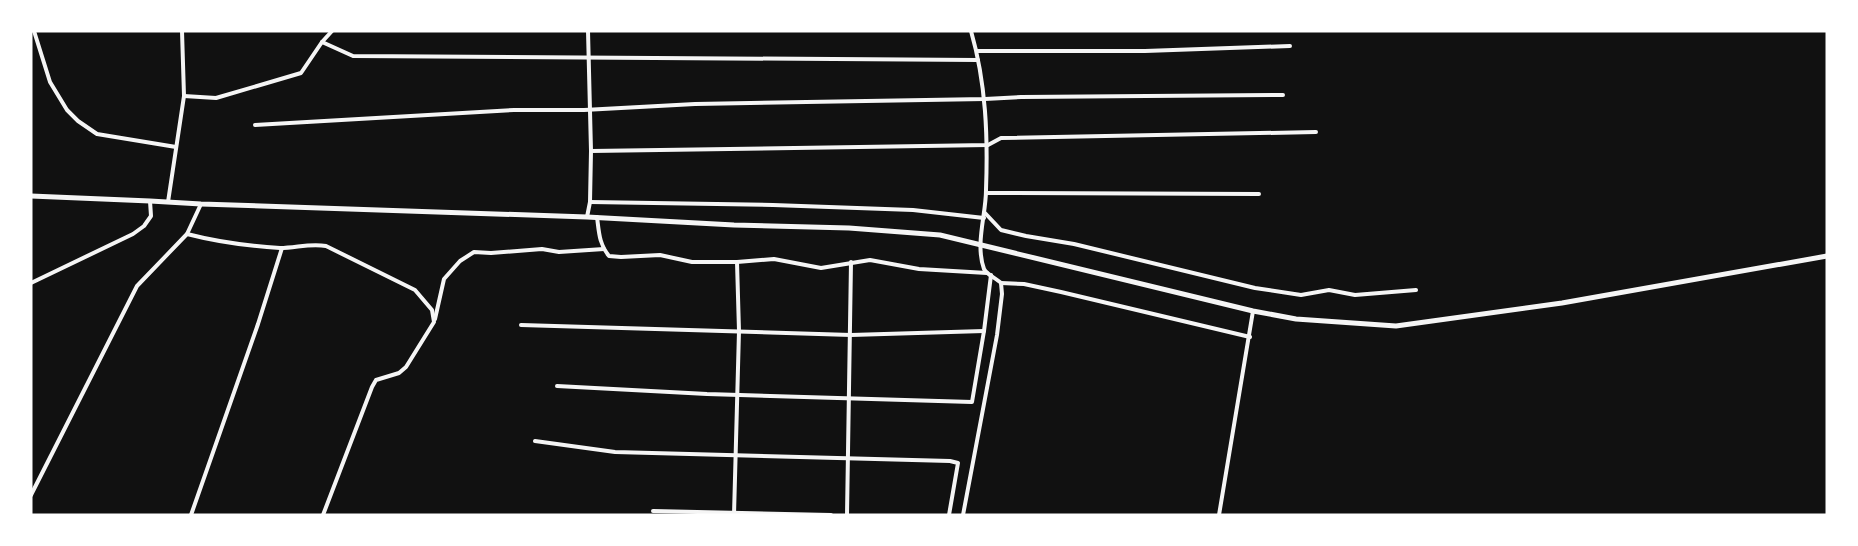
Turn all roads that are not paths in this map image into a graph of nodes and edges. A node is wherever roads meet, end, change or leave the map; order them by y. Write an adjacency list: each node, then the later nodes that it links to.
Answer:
1 (34, 31): 18 (street)
2 (182, 31): 12 (street)
3 (332, 31): 6 (street)
4 (588, 31): 9 (street)
5 (971, 31): 8 (street)
6 (322, 42): 9 (street); 12 (street)
7 (1290, 46): 8 (street)
8 (977, 51): 10 (street)
9 (589, 58): 10 (street); 14 (street)
10 (978, 60): 13 (street)
11 (1283, 95): 13 (street)
12 (184, 96): 18 (street)
13 (985, 99): 14 (street); 17 (street)
14 (590, 110): 15 (street); 19 (street)
15 (255, 125)
16 (1316, 132): 17 (street)
17 (988, 144): 19 (street); 20 (street)
18 (176, 147): 24 (street)
19 (591, 151): 25 (street)
20 (986, 193): 21 (street); 27 (street)
21 (1259, 194)
22 (31, 196): 23 (main road)
23 (150, 201): 24 (main road); 38 (street)
24 (168, 202): 26 (main road)
25 (590, 202): 27 (street); 28 (street)
26 (201, 204): 28 (main road); 30 (street)
27 (984, 216): 31 (street); 40 (street)
28 (587, 217): 29 (main road)
29 (597, 217): 31 (main road); 33 (street)
30 (188, 234): 32 (street); 54 (street)
31 (980, 244): 37 (street); 41 (main road)
32 (282, 248): 42 (street); 57 (street)
33 (604, 249): 35 (street); 42 (street)
34 (1827, 256): 41 (main road)
35 (736, 262): 36 (street); 44 (street)
36 (851, 262): 37 (street); 46 (street)
37 (989, 274): 39 (street); 45 (street)
38 (31, 283)
39 (1001, 283): 47 (street); 62 (street)
40 (1416, 290)
41 (1253, 311): 47 (street)
42 (434, 322): 58 (street)
43 (520, 324): 44 (street)
44 (739, 331): 46 (street); 49 (street)
45 (984, 331): 46 (street); 50 (street)
46 (851, 335): 50 (street)
47 (1250, 337): 63 (street)
48 (557, 386): 49 (street)
49 (738, 395): 50 (street); 52 (street)
50 (850, 400): 53 (street)
51 (535, 442): 52 (street)
52 (736, 455): 53 (street); 56 (street)
53 (849, 459): 60 (street); 61 (street)
54 (31, 495)
55 (653, 511): 56 (street)
56 (734, 514): 59 (street)
57 (191, 515)
58 (323, 515)
59 (831, 515)
60 (847, 515)
61 (949, 515)
62 (963, 515)
63 (1219, 515)

